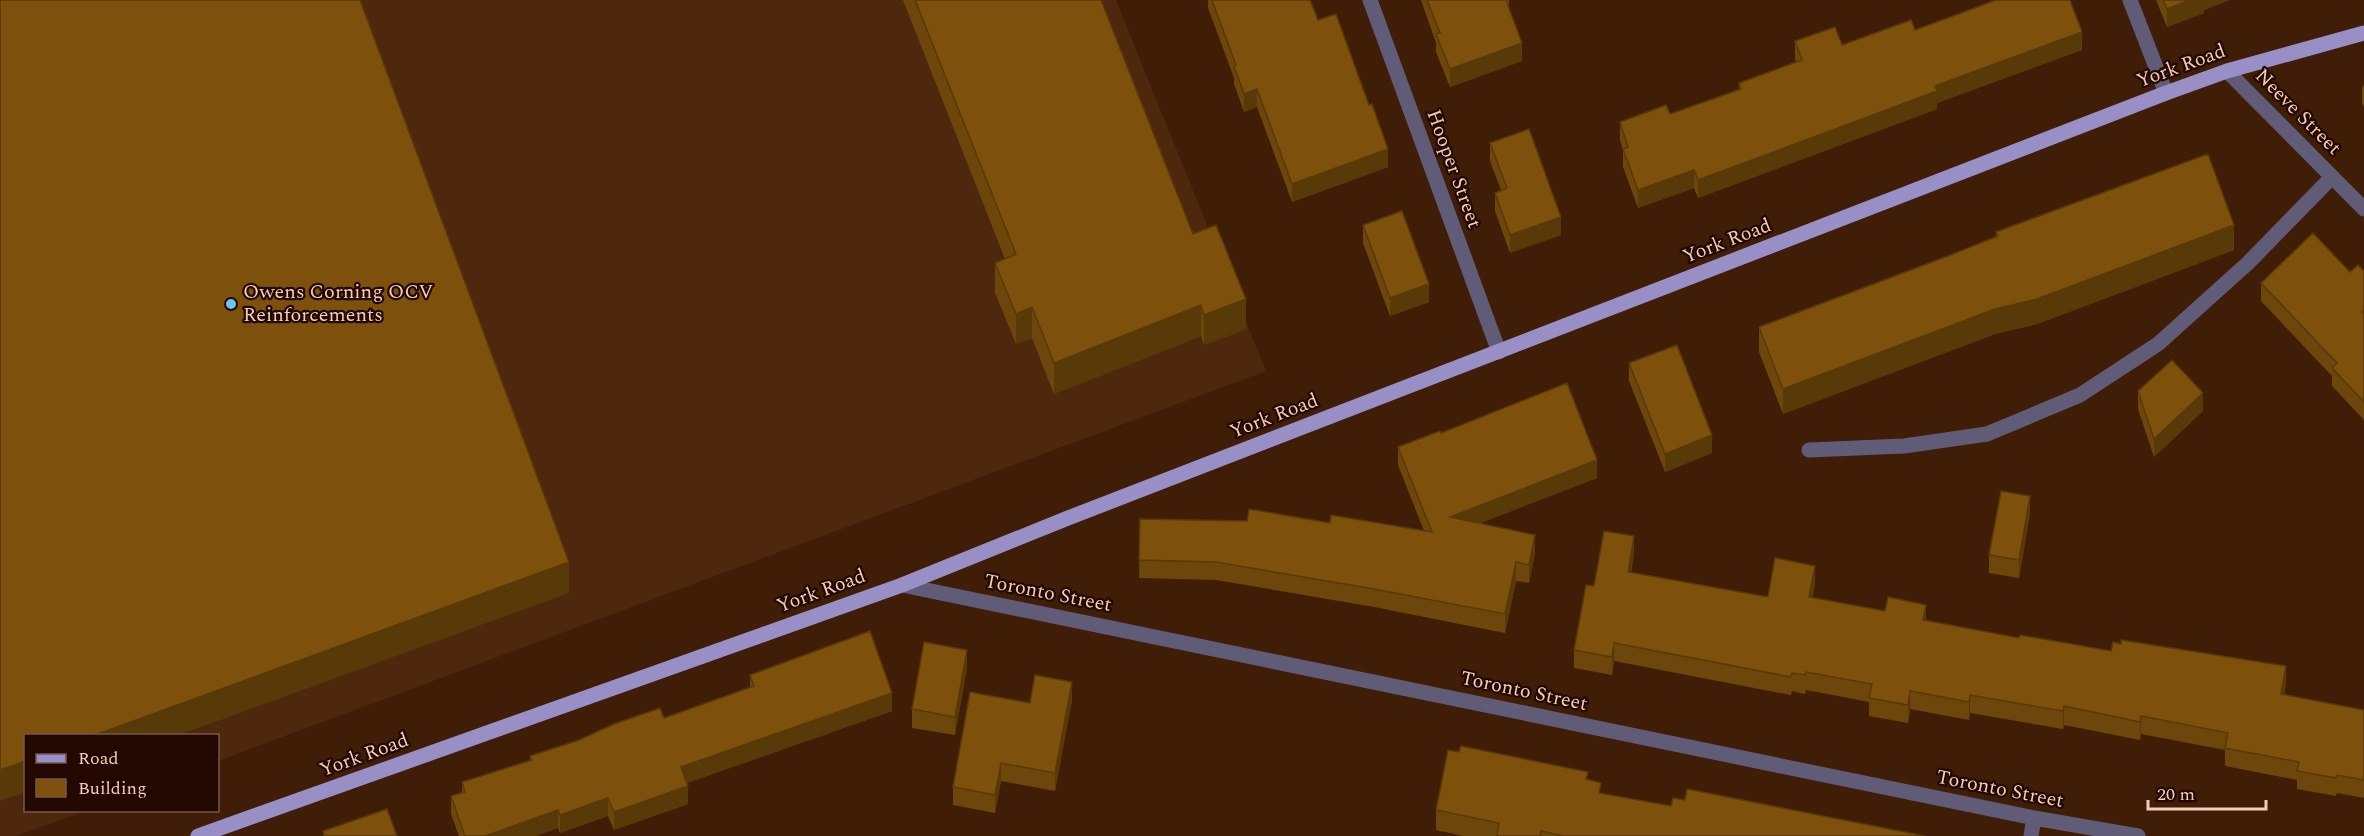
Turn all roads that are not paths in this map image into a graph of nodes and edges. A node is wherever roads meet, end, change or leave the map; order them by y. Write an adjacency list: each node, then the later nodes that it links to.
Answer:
1 (1370, 0): 8 (street, Hooper Street)
2 (2130, 0): 5 (street)
3 (2364, 33): 4 (main road, York Road)
4 (2227, 71): 5 (main road, York Road); 6 (street, Neeve Street)
5 (2166, 93): 8 (main road, York Road)
6 (2332, 177): 7 (street, Neeve Street); 9 (street)
7 (2364, 209)
8 (1498, 352): 10 (main road, York Road)
9 (1809, 450)
10 (902, 585): 11 (street, Toronto Street); 12 (main road, York Road)
11 (2034, 818): 13 (street); 14 (street, Toronto Street)
12 (198, 836)
13 (2031, 836)
14 (2138, 836)

